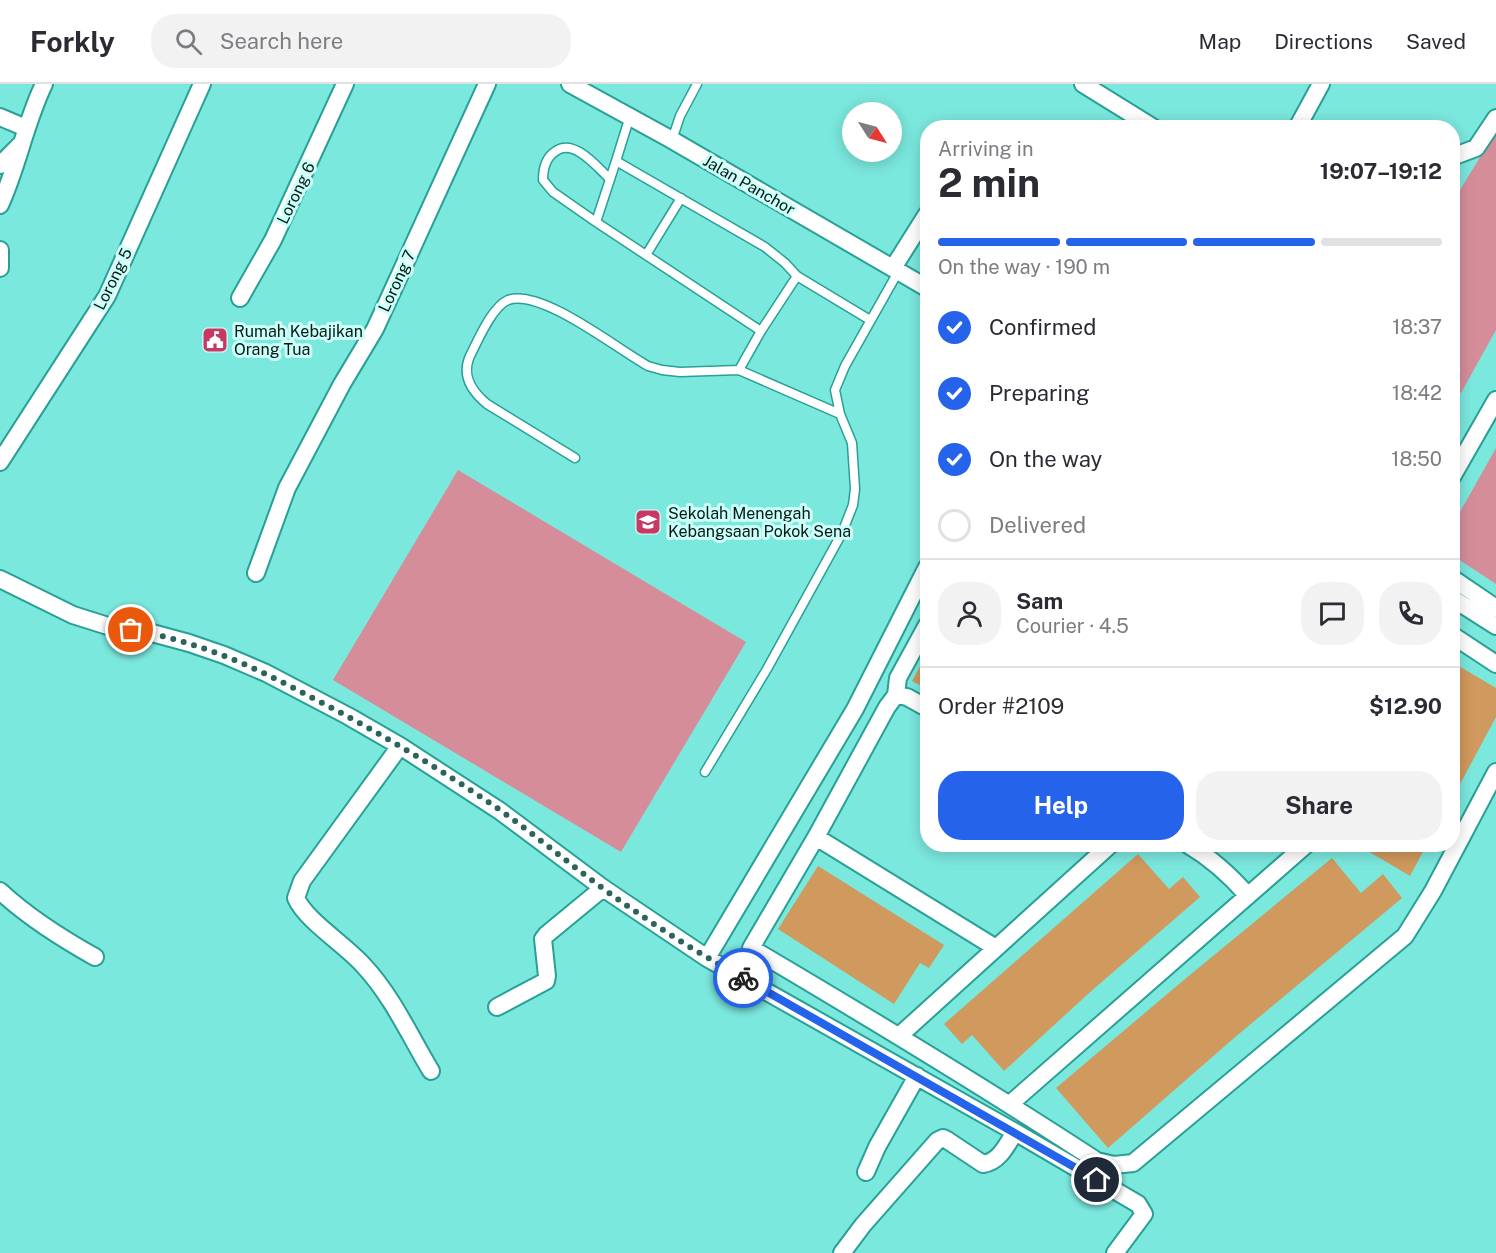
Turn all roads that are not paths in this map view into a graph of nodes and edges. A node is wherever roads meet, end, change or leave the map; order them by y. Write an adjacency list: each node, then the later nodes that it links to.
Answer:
1 (44, 84): 15 (street)
2 (202, 84): 38 (street, Lorong 5)
3 (345, 84): 31 (street, Lorong 6)
4 (487, 84): 40 (street, Lorong 7)
5 (570, 84): 9 (street, Jalan Panchor)
6 (697, 84): 16 (lane)
7 (1083, 84): 13 (street)
8 (1321, 84): 14 (street)
9 (600, 91): 10 (street, Jalan Panchor)
10 (630, 116): 16 (street, Jalan Panchor); 18 (lane)
11 (0, 117): 15 (street)
12 (1496, 118): 17 (street)
13 (1141, 120)
14 (1301, 120)
15 (25, 135): 19 (street); 22 (street)
16 (672, 140): 28 (street, Jalan Panchor)
17 (1460, 154)
18 (616, 161): 20 (lane); 21 (lane)
19 (0, 165)
20 (610, 179): 23 (lane); 23 (lane)
21 (681, 198): 26 (lane); 29 (lane)
22 (0, 205)
23 (596, 222): 26 (lane)
24 (920, 227): 28 (street)
25 (0, 250): 27 (street)
26 (646, 255): 33 (lane)
27 (0, 268)
28 (896, 270): 30 (street, Jalan Panchor); 32 (lane)
29 (797, 276): 32 (lane); 33 (lane)
30 (920, 284)
31 (240, 298)
32 (870, 320): 36 (lane)
33 (761, 331): 34 (lane)
34 (739, 370): 36 (lane); 37 (lane)
35 (1496, 400): 39 (street)
36 (840, 414): 53 (lane)
37 (575, 458)
38 (0, 462)
39 (1460, 463)
40 (256, 573)
41 (0, 579): 52 (street)
42 (920, 581): 66 (street)
43 (1460, 583): 45 (street)
44 (1460, 603): 46 (street)
45 (1496, 608)
46 (1496, 626)
47 (920, 638): 50 (street)
48 (1460, 640): 49 (street)
49 (1496, 663)
50 (896, 695): 51 (street); 55 (street)
51 (920, 704)
52 (400, 746): 61 (street); 69 (street)
53 (705, 772)
54 (1496, 772): 56 (street)
55 (816, 837): 64 (street); 68 (street)
56 (1460, 841)
57 (1102, 852): 64 (street)
58 (1201, 852): 63 (street)
59 (1298, 852): 63 (street)
60 (1454, 852): 71 (street)
61 (603, 888): 66 (street); 67 (street)
62 (0, 891): 65 (street)
63 (1248, 896): 71 (street)
64 (996, 948): 68 (street)
65 (95, 957)
66 (707, 958): 70 (street)
67 (497, 1007)
68 (899, 1036): 71 (street)
69 (431, 1071)
70 (917, 1076): 72 (street); 73 (street)
71 (1010, 1104)
72 (1015, 1132): 74 (street); 75 (street)
73 (866, 1172)
74 (842, 1253)
75 (1115, 1253)

